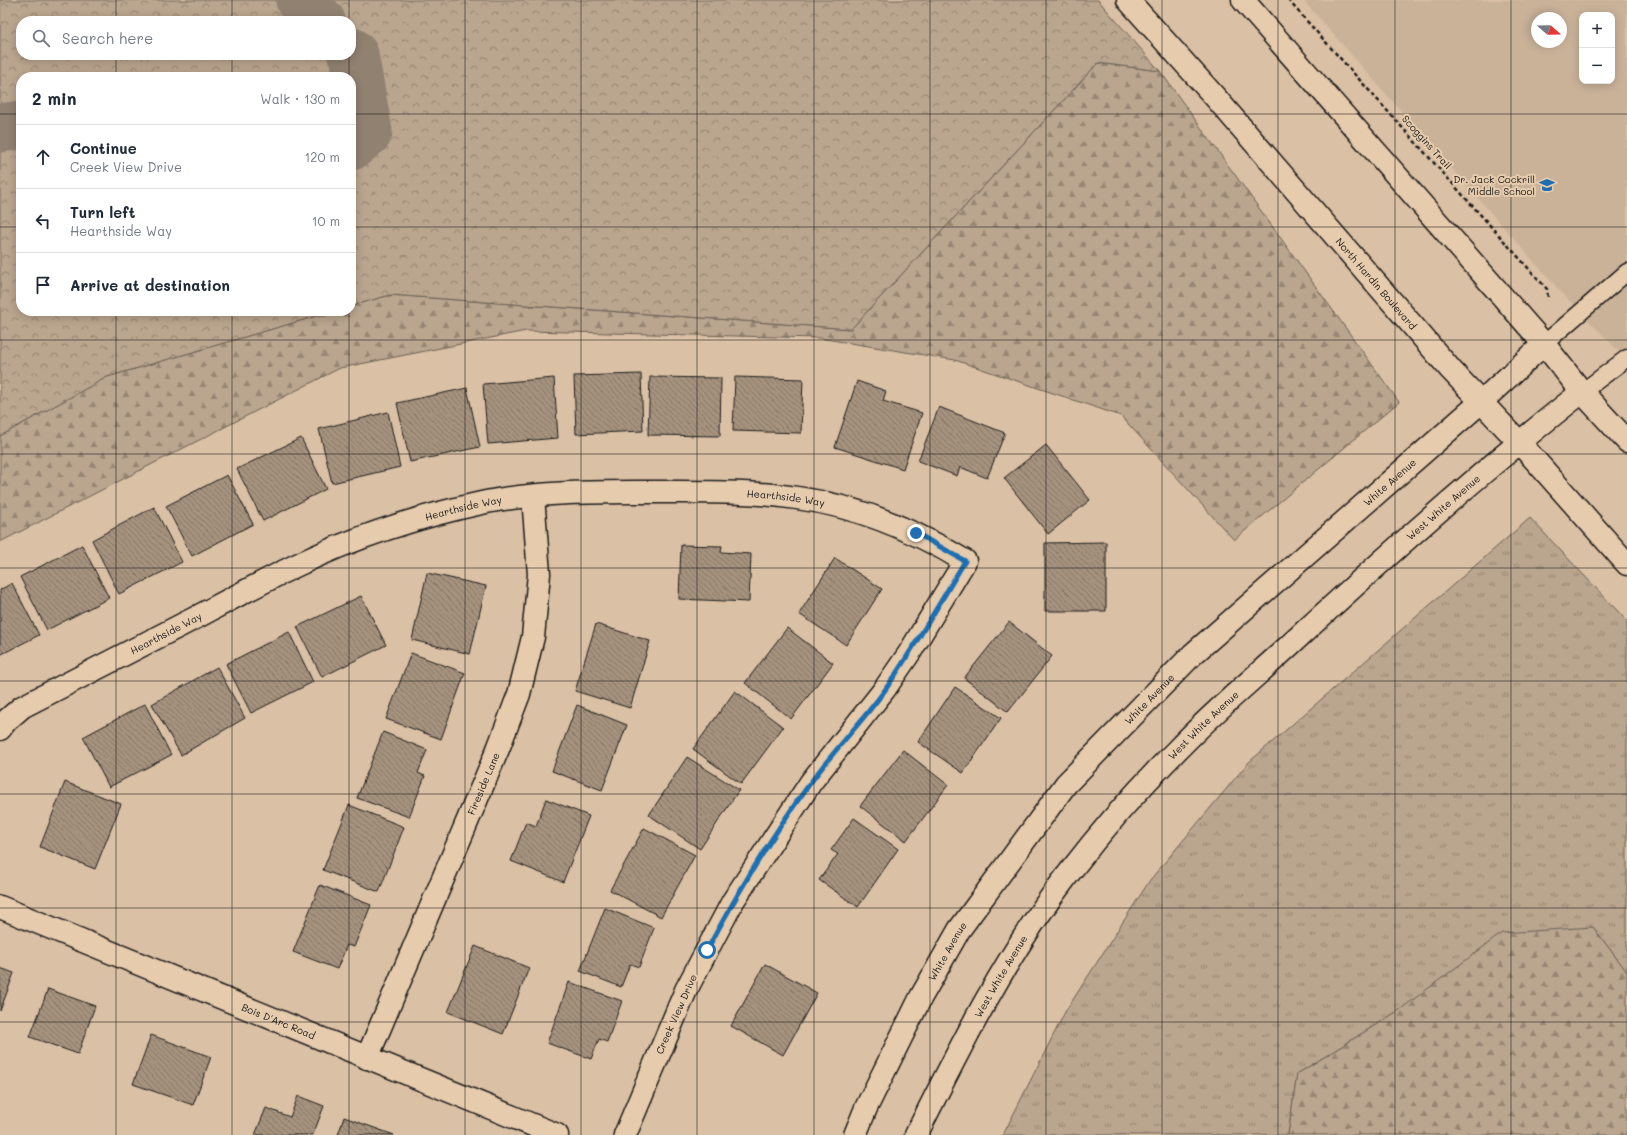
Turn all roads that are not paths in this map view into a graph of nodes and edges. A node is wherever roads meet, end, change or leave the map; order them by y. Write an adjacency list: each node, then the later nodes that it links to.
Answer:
1 (1128, 0): 7 (main road, North Hardin Boulevard)
2 (1243, 0): 4 (main road)
3 (1627, 272): 4 (lane)
4 (1544, 344): 6 (main road); 7 (main road, White Avenue)
5 (1627, 358): 6 (lane)
6 (1582, 392): 8 (main road); 9 (main road, West White Avenue)
7 (1481, 402): 9 (main road, North Hardin Boulevard); 18 (main road, White Avenue)
8 (1627, 441)
9 (1519, 442): 12 (main road, North Hardin Boulevard); 19 (main road, West White Avenue)
10 (533, 496): 11 (main road, Hearthside Way); 13 (main road, Hearthside Way); 15 (main road, Fireside Lane)
11 (965, 561): 17 (main road, Creek View Drive)
12 (1627, 564)
13 (0, 729)
14 (0, 907): 15 (main road, Bois D'Arc Road)
15 (367, 1058): 16 (main road, Bois D'Arc Road)
16 (557, 1135)
17 (625, 1135)
18 (855, 1135)
19 (916, 1135)

